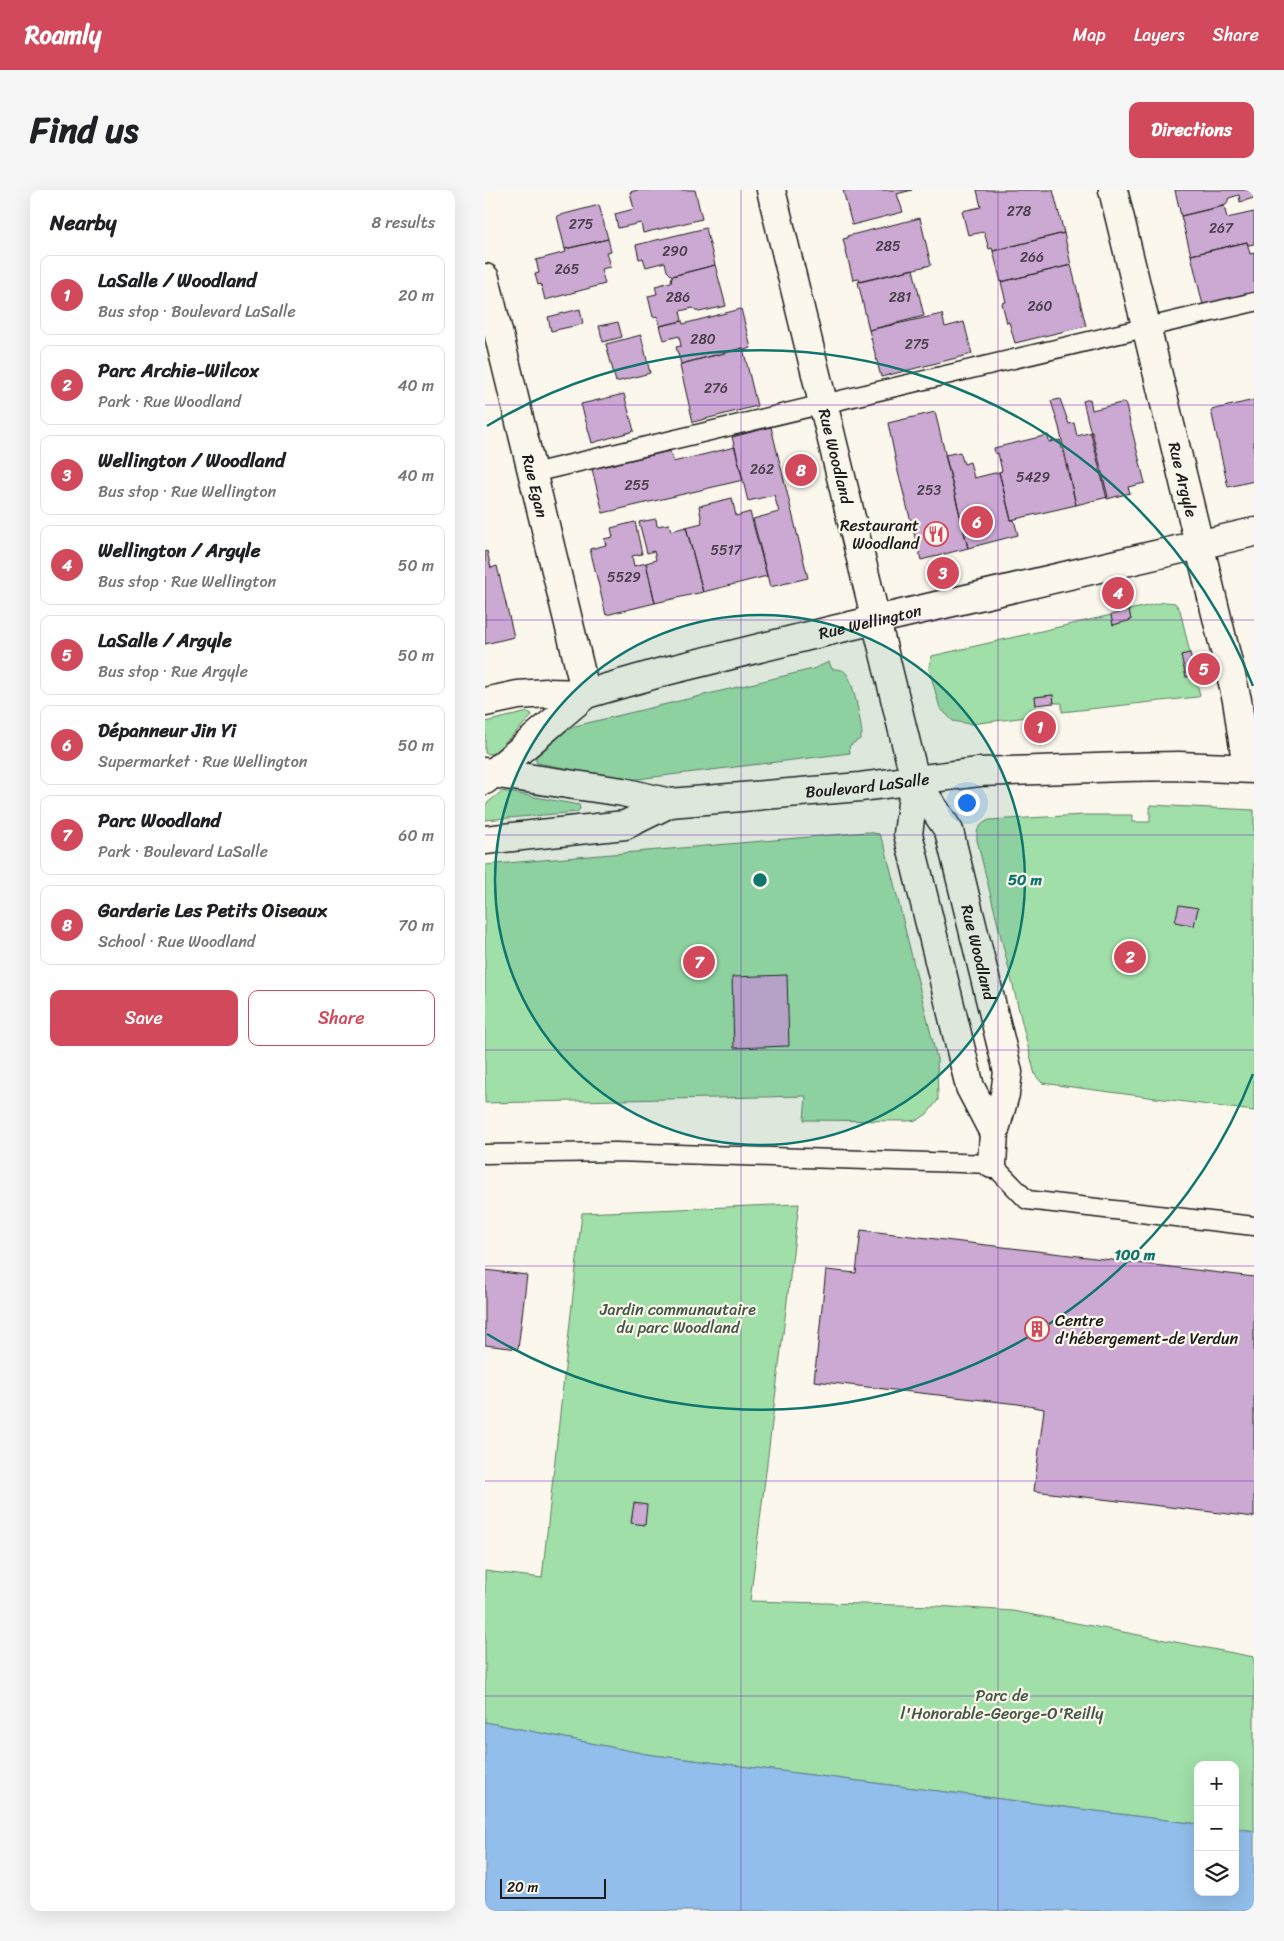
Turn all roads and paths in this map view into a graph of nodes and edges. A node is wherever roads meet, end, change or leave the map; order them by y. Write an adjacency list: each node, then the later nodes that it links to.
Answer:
1 (771, 190): 6 (street, Rue Woodland)
2 (1113, 190): 5 (street, Rue Argyle)
3 (485, 278): 7 (street, Rue Egan)
4 (1254, 302): 5 (lane)
5 (1147, 328): 6 (lane); 9 (street, Rue Argyle)
6 (824, 404): 7 (lane); 10 (street, Rue Woodland)
7 (533, 473): 11 (street, Rue Egan)
8 (1254, 532): 9 (street, Rue Wellington)
9 (1201, 544): 10 (street, Rue Wellington); 13 (street, Rue Argyle)
10 (877, 620): 11 (street, Rue Wellington); 15 (street, Rue Woodland)
11 (586, 694): 12 (street, Rue Wellington); 14 (street)
12 (485, 702)
13 (1251, 769): 15 (street, Boulevard LaSalle)
14 (488, 775): 16 (street)
15 (915, 780): 16 (street, Boulevard LaSalle); 18 (street, Rue Woodland); 18 (street, Rue Woodland)
16 (670, 803): 17 (street, Boulevard LaSalle)
17 (485, 840)
18 (994, 1133): 20 (street, Rue Woodland)
19 (485, 1154): 20 (lane)
20 (992, 1164): 21 (lane)
21 (1254, 1226)

